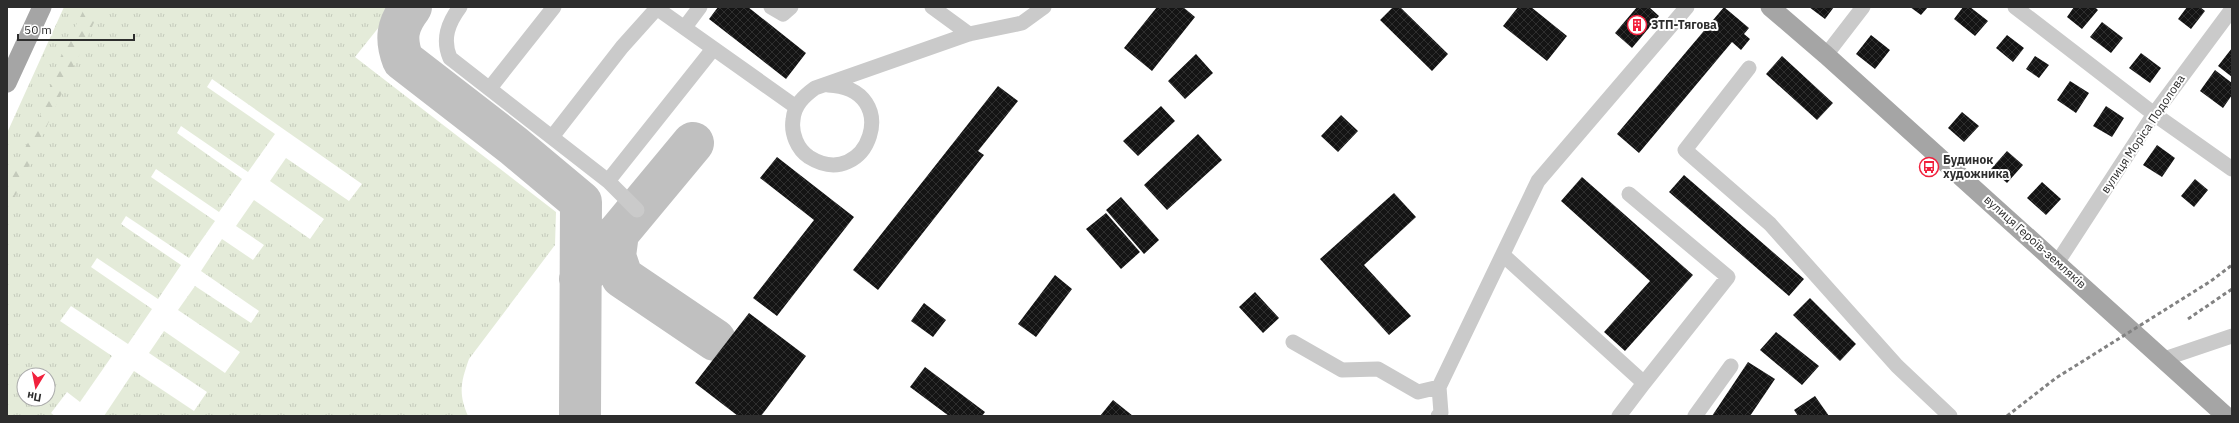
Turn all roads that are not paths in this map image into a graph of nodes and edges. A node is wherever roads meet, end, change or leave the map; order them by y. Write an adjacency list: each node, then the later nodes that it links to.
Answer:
1 (42, 7): 20 (main road)
2 (460, 7): 22 (street)
3 (554, 7): 22 (street)
4 (700, 7): 15 (street)
5 (771, 7): 6 (street)
6 (790, 7)
7 (932, 7): 16 (street)
8 (1044, 7): 16 (street)
9 (1687, 7): 30 (street)
10 (1770, 7): 18 (main road, вулиця Героїв-земляків)
11 (1863, 7): 18 (street)
12 (2015, 7): 24 (street)
13 (656, 8): 15 (street); 25 (street)
14 (2232, 8): 24 (street, вулиця Моріса Подолова)
15 (685, 27): 17 (street)
16 (969, 34): 21 (street)
17 (713, 49): 23 (street); 27 (street)
18 (1826, 55): 31 (main road, вулиця Героїв-земляків)
19 (1749, 68): 42 (street)
20 (7, 83)
21 (828, 85): 23 (street); 23 (street)
22 (490, 88): 25 (street)
23 (796, 107)
24 (2154, 114): 26 (street); 31 (street, вулиця Моріса Подолова)
25 (552, 137): 27 (street)
26 (2232, 169)
27 (608, 181): 29 (street)
28 (1629, 194): 36 (street)
29 (637, 210)
30 (1503, 255): 36 (street); 37 (street)
31 (2057, 263): 34 (main road, вулиця Героїв-земляків)
32 (2232, 336): 34 (street)
33 (1293, 342): 37 (street)
34 (2164, 359): 38 (main road, вулиця Героїв-земляків)
35 (1731, 366): 41 (street)
36 (1644, 383): 40 (street)
37 (1439, 387): 39 (street)
38 (2218, 414)
39 (1438, 416)
40 (1619, 416)
41 (1695, 416)
42 (1950, 416)

